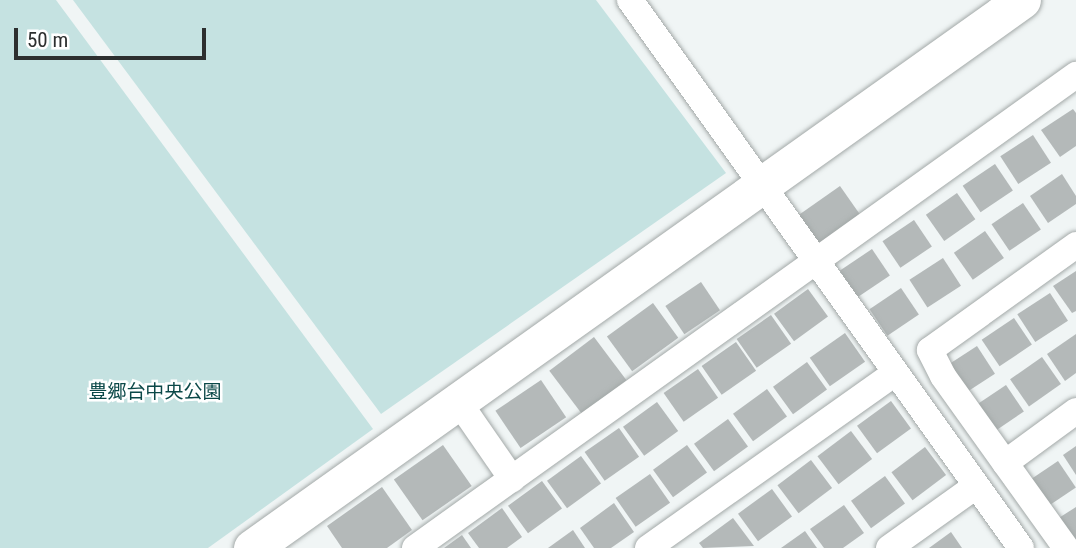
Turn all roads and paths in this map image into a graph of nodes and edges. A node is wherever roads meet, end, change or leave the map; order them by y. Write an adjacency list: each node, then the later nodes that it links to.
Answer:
1 (629, 0): 4 (street)
2 (1023, 0): 4 (street)
3 (1076, 75): 6 (street)
4 (761, 184): 6 (street); 8 (street)
5 (1076, 245): 10 (street)
6 (815, 260): 7 (street); 11 (street)
7 (895, 373): 12 (street); 15 (street)
8 (458, 401): 11 (street); 13 (street)
9 (1076, 411): 10 (street)
10 (1005, 463): 18 (street)
11 (512, 478): 14 (street)
12 (976, 486): 16 (street); 17 (street)
13 (251, 548)
14 (415, 548)
15 (648, 548)
16 (889, 548)
17 (1021, 548)
18 (1066, 548)

